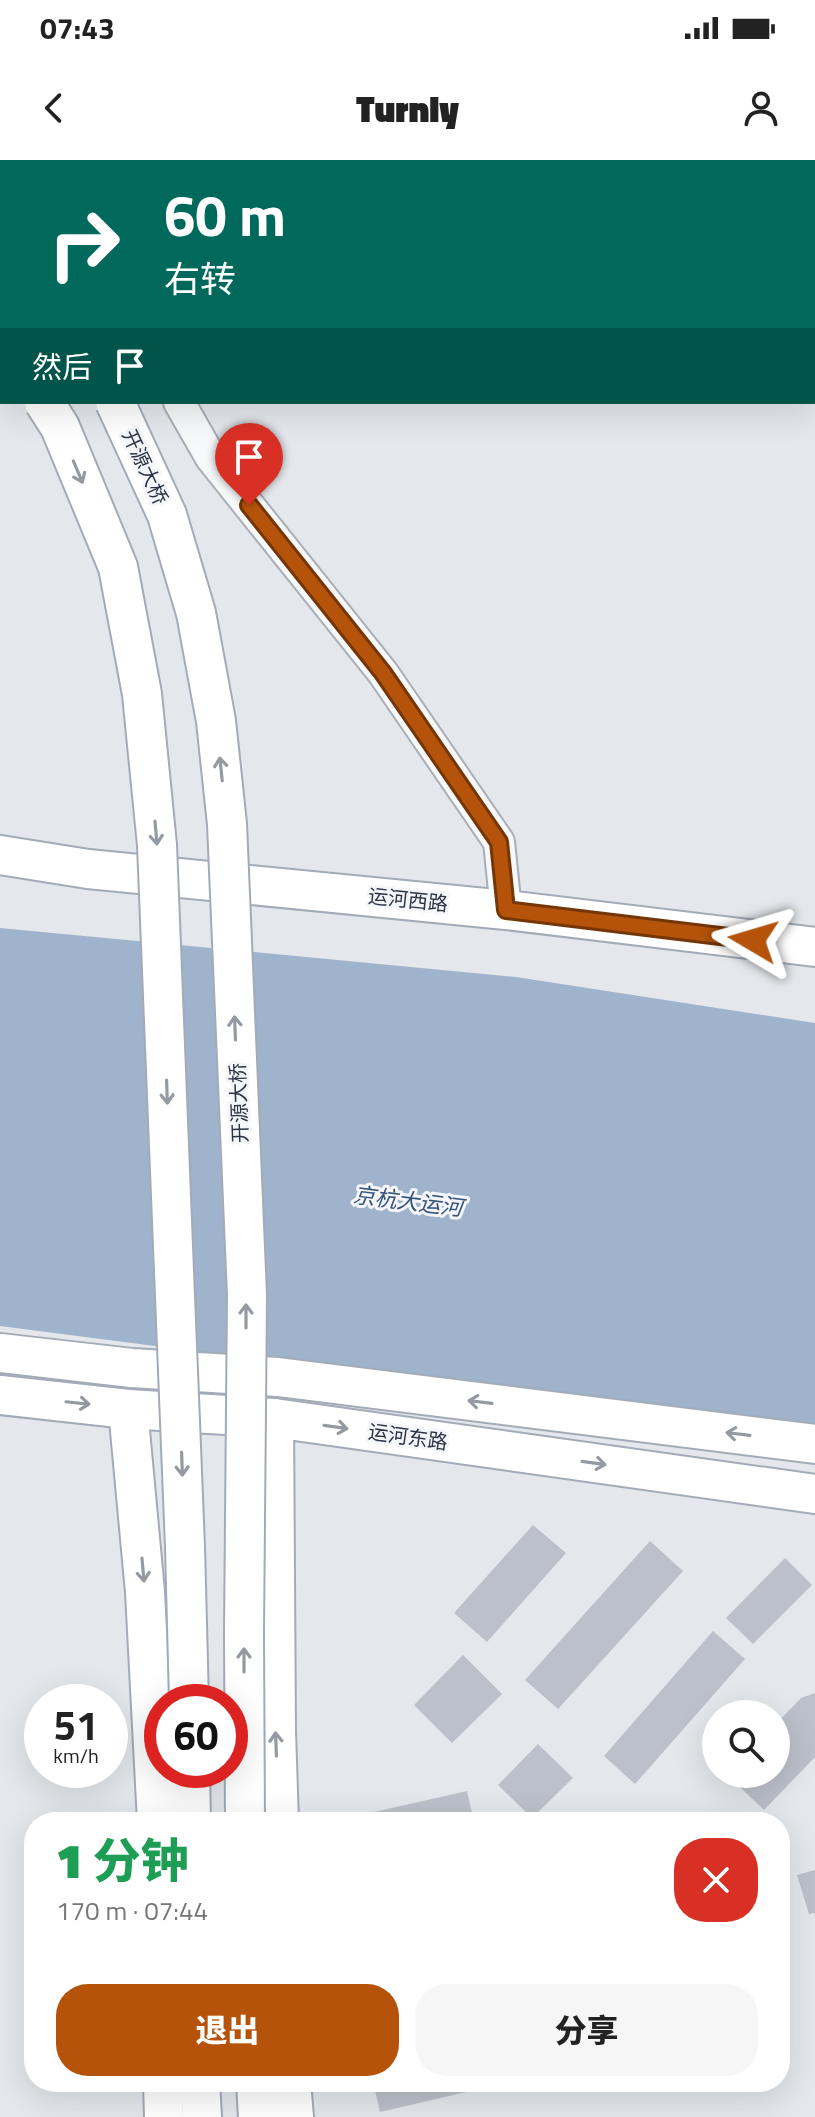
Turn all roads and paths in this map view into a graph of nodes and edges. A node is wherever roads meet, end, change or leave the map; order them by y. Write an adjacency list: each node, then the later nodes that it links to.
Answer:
1 (45, 404): 13 (main road, one-way to 13, bridge)
2 (116, 404): 17 (main road, 开源大桥, one-way to 2, bridge)
3 (180, 404): 5 (street)
4 (0, 855): 5 (main road, 运河西路)
5 (506, 910): 6 (main road, 运河西路)
6 (815, 947)
7 (0, 1353): 11 (main road, one-way to 7)
8 (0, 1395): 9 (main road, 运河东路, one-way to 9)
9 (128, 1409): 10 (main road, 运河东路); 15 (main road, one-way to 15)
10 (274, 1418): 12 (main road, 运河东路, one-way to 12); 18 (main road, one-way to 10)
11 (815, 1444)
12 (815, 1494)
13 (189, 1684)
14 (190, 1788): 16 (main road)
15 (156, 1812)
16 (191, 1812)
17 (245, 1812)
18 (279, 1812)
19 (163, 2092): 23 (main road)
20 (201, 2092): 24 (main road)
21 (257, 2092): 25 (main road)
22 (292, 2092): 26 (main road)
23 (164, 2117)
24 (202, 2117)
25 (258, 2117)
26 (294, 2117)

